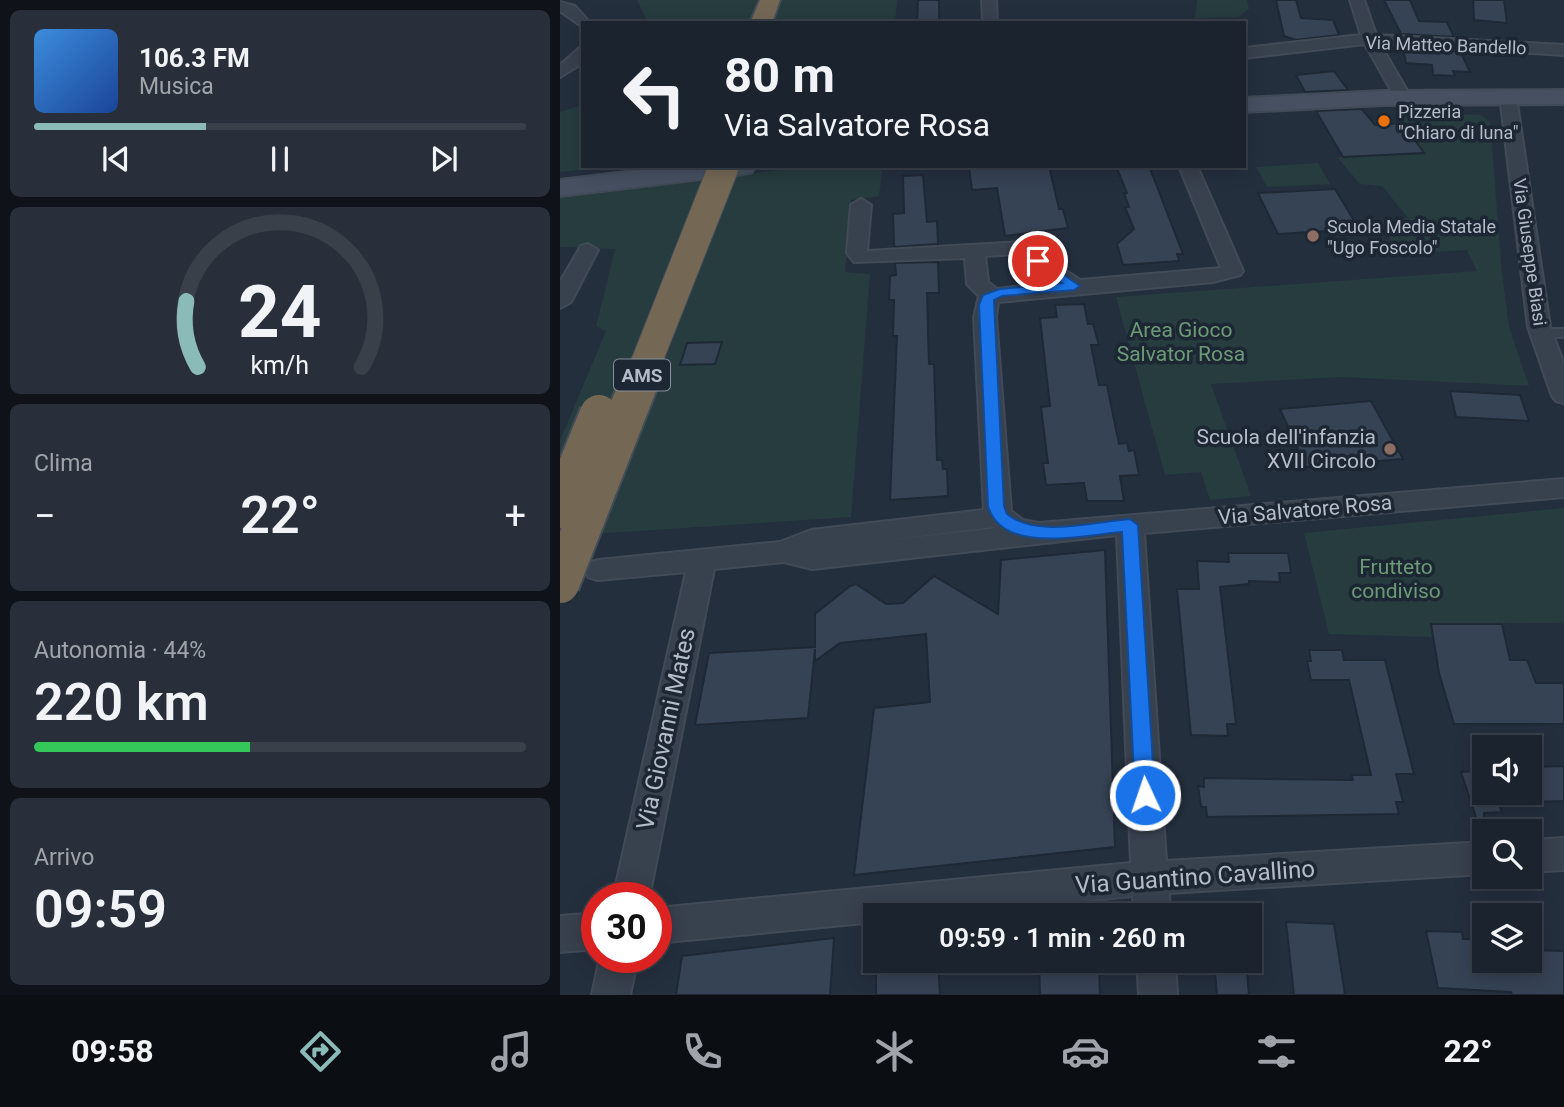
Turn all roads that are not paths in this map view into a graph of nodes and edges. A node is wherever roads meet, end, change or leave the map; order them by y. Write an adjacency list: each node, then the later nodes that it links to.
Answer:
1 (770, 0): 7 (highway)
2 (789, 0): 8 (highway)
3 (989, 0): 9 (street)
4 (1357, 0): 10 (street)
5 (565, 7): 6 (street)
6 (581, 21)
7 (762, 21)
8 (780, 21)
9 (990, 21)
10 (1370, 39): 11 (street, Via Matteo Bandello); 13 (street, Via Matteo Bandello); 17 (street)
11 (1564, 50)
12 (581, 53): 14 (street)
13 (1246, 53)
14 (560, 72)
15 (1564, 97): 16 (street)
16 (1509, 101): 17 (street); 19 (street); 34 (street, Via Giuseppe Biasi)
17 (1405, 102): 18 (street); 20 (street)
18 (1246, 105)
19 (1564, 105)
20 (1246, 114)
21 (644, 168): 26 (street)
22 (700, 168): 38 (highway, AMS, bridge)
23 (723, 168): 45 (highway, AMS, bridge)
24 (726, 168): 27 (street)
25 (1189, 168): 31 (street)
26 (560, 178)
27 (560, 188)
28 (861, 205): 30 (street)
29 (588, 250): 33 (street)
30 (974, 251): 31 (street); 32 (street)
31 (1074, 286): 32 (street)
32 (992, 295): 39 (street)
33 (560, 302)
34 (1541, 333): 35 (lane); 36 (street, Via Giuseppe Biasi)
35 (1564, 333)
36 (1564, 396)
37 (1564, 488): 40 (street, Via Salvatore Rosa)
38 (560, 509)
39 (999, 517): 41 (street, Via Salvatore Rosa); 42 (street, Via Salvatore Rosa)
40 (1130, 525): 41 (street, Via Salvatore Rosa); 49 (street)
41 (1045, 532): 42 (street, Via Salvatore Rosa)
42 (784, 552): 43 (street, Via Salvatore Rosa)
43 (702, 561): 44 (street, Via Salvatore Rosa); 50 (street, Via Giovanni Mates)
44 (598, 570)
45 (560, 584)
46 (1564, 854): 47 (street)
47 (1542, 855)
48 (1472, 859): 49 (street, Via Guantino Cavallino)
49 (1150, 878): 51 (street); 52 (street, Via Guantino Cavallino)
50 (634, 882)
51 (1152, 903)
52 (672, 924)
53 (581, 932): 54 (street)
54 (560, 934)
55 (616, 973): 57 (street)
56 (1157, 973): 58 (street)
57 (611, 995)
58 (1158, 995)

